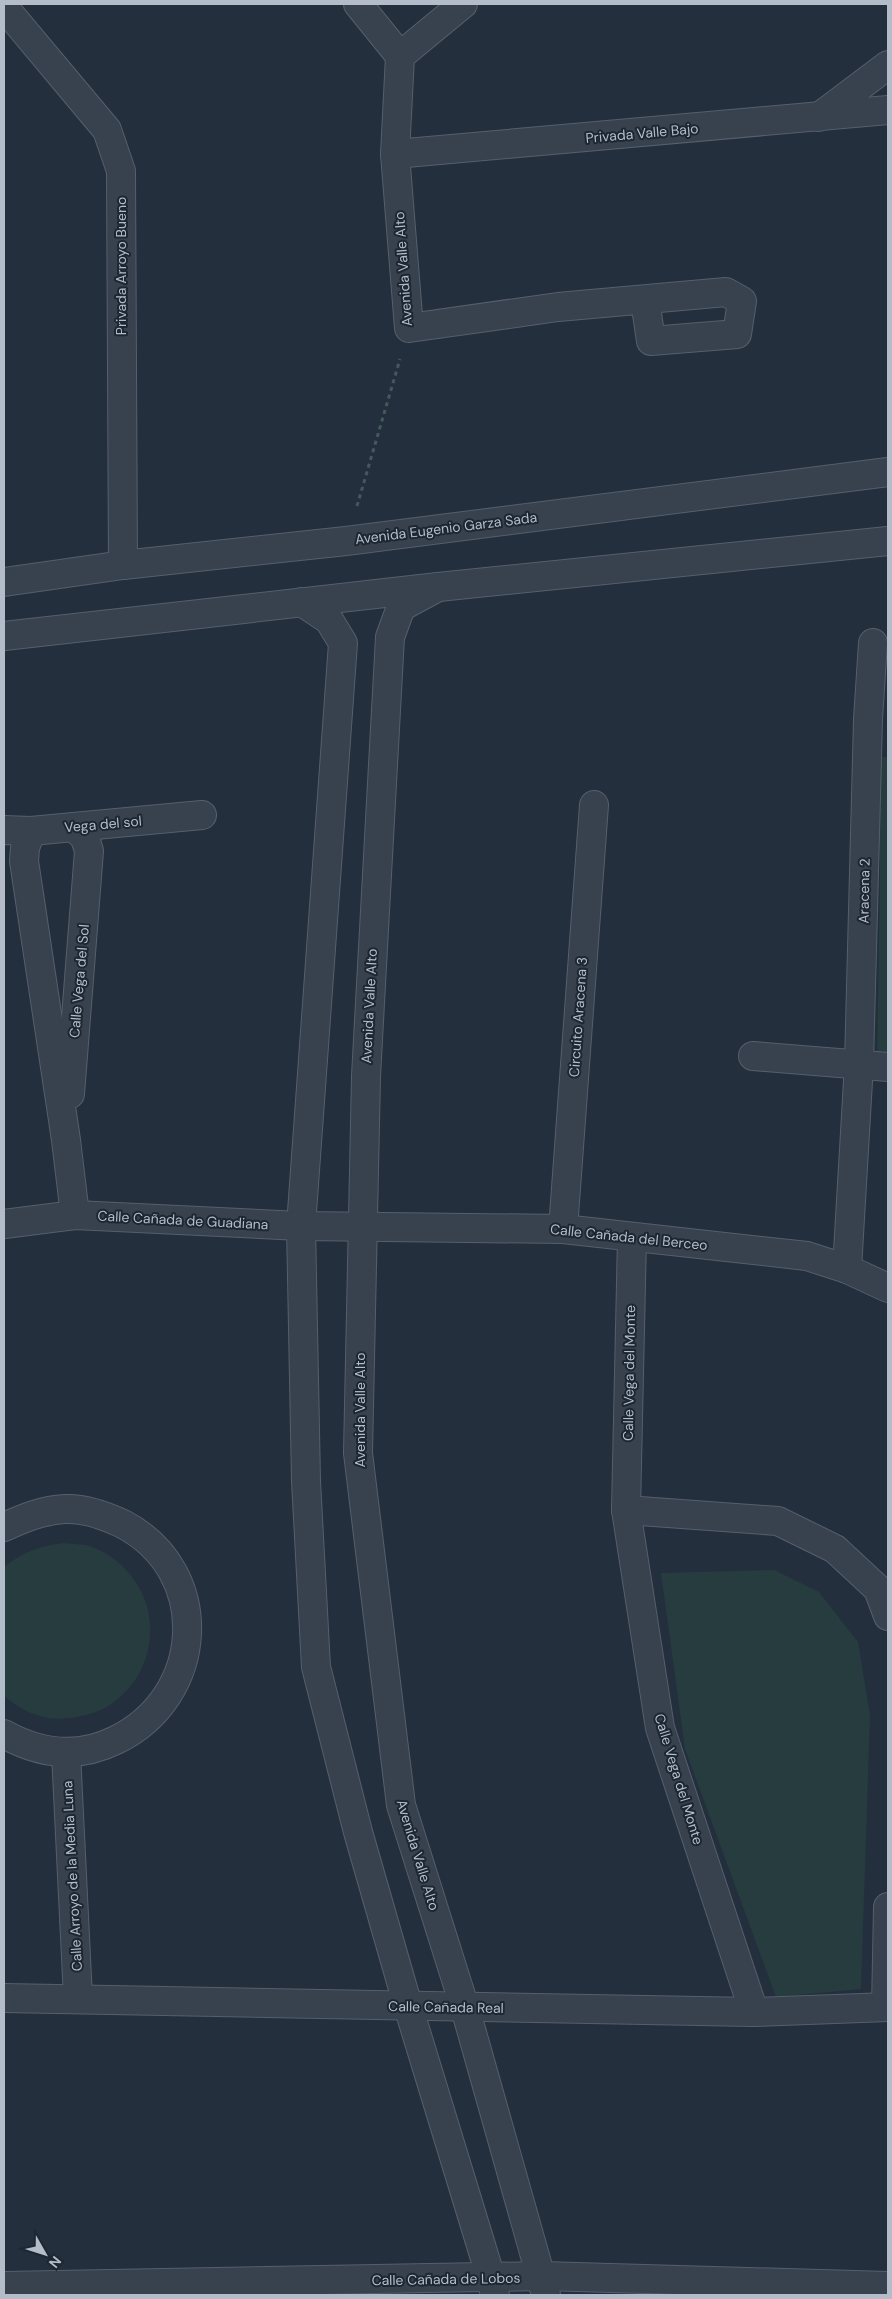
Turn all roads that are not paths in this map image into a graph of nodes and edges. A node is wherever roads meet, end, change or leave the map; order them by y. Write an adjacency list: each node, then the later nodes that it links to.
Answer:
1 (358, 4): 4 (street)
2 (464, 4): 4 (street)
3 (4, 7): 12 (street, Privada Arroyo Bueno)
4 (400, 56): 8 (street, Avenida Valle Alto)
5 (888, 66): 7 (street)
6 (888, 110): 7 (street, Privada Valle Bajo)
7 (818, 118): 8 (street, Privada Valle Bajo)
8 (395, 154): 9 (street, Avenida Valle Alto)
9 (645, 300)
10 (888, 472): 12 (street, Avenida Eugenio Garza Sada)
11 (888, 541): 14 (street)
12 (123, 565): 13 (street, Avenida Eugenio Garza Sada)
13 (4, 582)
14 (438, 588): 15 (street); 31 (street, Avenida Valle Alto)
15 (302, 602): 16 (street); 30 (street)
16 (4, 636)
17 (873, 644): 18 (street, Aracena 2)
18 (878, 719): 25 (street, Aracena 2)
19 (594, 805): 32 (street, Circuito Aracena 3)
20 (202, 815): 21 (street, Vega del sol)
21 (74, 827): 23 (street, Vega del sol); 27 (street, Calle Vega del Sol)
22 (4, 830): 23 (street, Vega del sol)
23 (32, 831): 27 (street, Calle Vega del Sol)
24 (753, 1056): 25 (street)
25 (860, 1064): 26 (street); 34 (street, Aracena 2)
26 (888, 1067)
27 (66, 1140): 28 (street, Calle Vega del Sol)
28 (75, 1215): 29 (street, Calle Cañada de Guadiana); 30 (street, Calle Cañada de Guadiana)
29 (4, 1224)
30 (301, 1226): 31 (street, Calle Cañada de Guadiana); 44 (street)
31 (363, 1227): 32 (street, Calle Cañada del Berceo); 46 (street, Avenida Valle Alto)
32 (563, 1229): 33 (street, Calle Cañada del Berceo)
33 (632, 1237): 34 (street, Calle Cañada del Berceo); 36 (street, Calle Vega del Monte)
34 (847, 1269): 35 (street, Calle Cañada del Berceo)
35 (888, 1288)
36 (626, 1510): 38 (street); 47 (street, Calle Vega del Monte)
37 (4, 1527): 40 (street)
38 (888, 1616)
39 (4, 1734): 40 (street)
40 (66, 1753): 43 (street, Calle Arroyo de la Media Luna)
41 (888, 1907): 45 (street)
42 (4, 1998): 43 (street, Calle Cañada Real)
43 (78, 1998): 44 (street, Calle Cañada Real)
44 (408, 2006): 46 (street, Calle Cañada Real); 51 (street)
45 (887, 2006): 47 (street, Calle Cañada Real)
46 (465, 2008): 47 (street, Calle Cañada Real); 49 (street, Avenida Valle Alto)
47 (754, 2012)
48 (4, 2286): 51 (street, Calle Cañada de Lobos)
49 (544, 2286): 50 (street, Calle Cañada de Lobos); 51 (street, Calle Cañada de Lobos)
50 (888, 2286)
51 (493, 2287)

